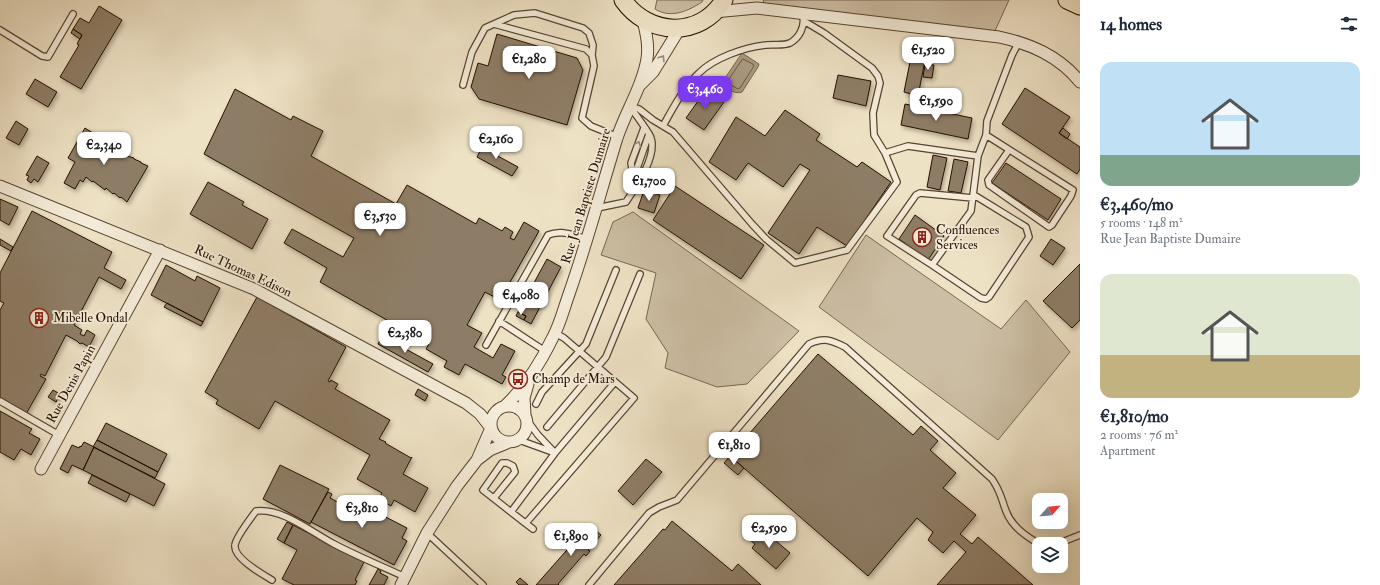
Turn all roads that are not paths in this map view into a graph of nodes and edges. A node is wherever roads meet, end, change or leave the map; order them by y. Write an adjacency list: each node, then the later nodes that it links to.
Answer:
1 (623, 0): 9 (main road)
2 (744, 0): 6 (street)
3 (1067, 0): 5 (main road)
4 (719, 6): 6 (street); 11 (main road)
5 (1080, 6)
6 (757, 8): 8 (street)
7 (73, 14): 12 (lane)
8 (803, 17): 13 (street); 19 (lane); 25 (lane)
9 (643, 20): 11 (main road); 17 (street, Rue Jean Baptiste Dumaire)
10 (494, 24): 14 (lane); 14 (lane); 16 (lane)
11 (680, 28): 17 (street, Rue Jean Baptiste Dumaire, one-way to 11)
12 (0, 30)
13 (1020, 42): 15 (street); 22 (lane)
14 (592, 55): 23 (lane)
15 (1080, 82)
16 (463, 85)
17 (640, 86): 18 (street, Rue Jean Baptiste Dumaire)
18 (630, 106): 19 (lane); 20 (lane); 23 (street, Rue Jean Baptiste Dumaire)
19 (663, 126): 25 (lane)
20 (644, 128): 21 (lane); 27 (lane, one-way to 20)
21 (649, 134): 27 (lane); 29 (lane)
22 (986, 135): 24 (lane); 26 (lane)
23 (618, 137): 31 (street, Rue Jean Baptiste Dumaire)
24 (1009, 150): 24 (lane)
25 (885, 153): 26 (lane)
26 (978, 156): 30 (lane)
27 (634, 178): 29 (lane)
28 (0, 186): 33 (street, Rue Thomas Edison)
29 (635, 187): 31 (lane)
30 (974, 196): 34 (lane); 34 (lane); 34 (lane)
31 (597, 208): 32 (street, Rue Jean Baptiste Dumaire)
32 (588, 239): 37 (lane); 38 (street, Rue Jean Baptiste Dumaire)
33 (160, 250): 46 (street, Rue Thomas Edison); 52 (street, Rue Denis Papin)
34 (932, 265)
35 (616, 270): 41 (lane)
36 (640, 274): 42 (lane)
37 (499, 321): 39 (lane); 40 (lane)
38 (555, 333): 40 (street, Rue Jean Baptiste Dumaire); 41 (lane)
39 (486, 345)
40 (545, 351): 43 (street, Rue Jean Baptiste Dumaire)
41 (580, 351): 42 (lane); 47 (lane)
42 (598, 367): 44 (lane); 50 (lane)
43 (529, 379): 48 (street, Rue Jean Baptiste Dumaire); 49 (street, Rue Jean Baptiste Dumaire)
44 (615, 382): 55 (lane); 60 (lane)
45 (0, 401): 52 (lane)
46 (466, 403): 48 (street, Rue Thomas Edison); 51 (street, Rue Thomas Edison)
47 (536, 404)
48 (502, 407): 49 (street); 51 (street)
49 (526, 418): 53 (street); 55 (lane)
50 (547, 427)
51 (491, 428): 54 (street); 56 (street)
52 (59, 435): 57 (street, Rue Denis Papin)
53 (519, 440): 54 (street); 55 (lane)
54 (507, 443): 56 (street)
55 (555, 453): 59 (lane)
56 (476, 460): 62 (street)
57 (41, 469)
58 (494, 498): 58 (lane); 59 (lane)
59 (511, 512): 60 (lane)
60 (526, 523): 61 (lane)
61 (533, 529)
62 (427, 533): 67 (street); 68 (lane)
63 (1080, 535): 65 (lane)
64 (1032, 539): 69 (lane)
65 (1068, 540)
66 (272, 580): 67 (lane)
67 (403, 581)
68 (484, 585)
69 (589, 585)

